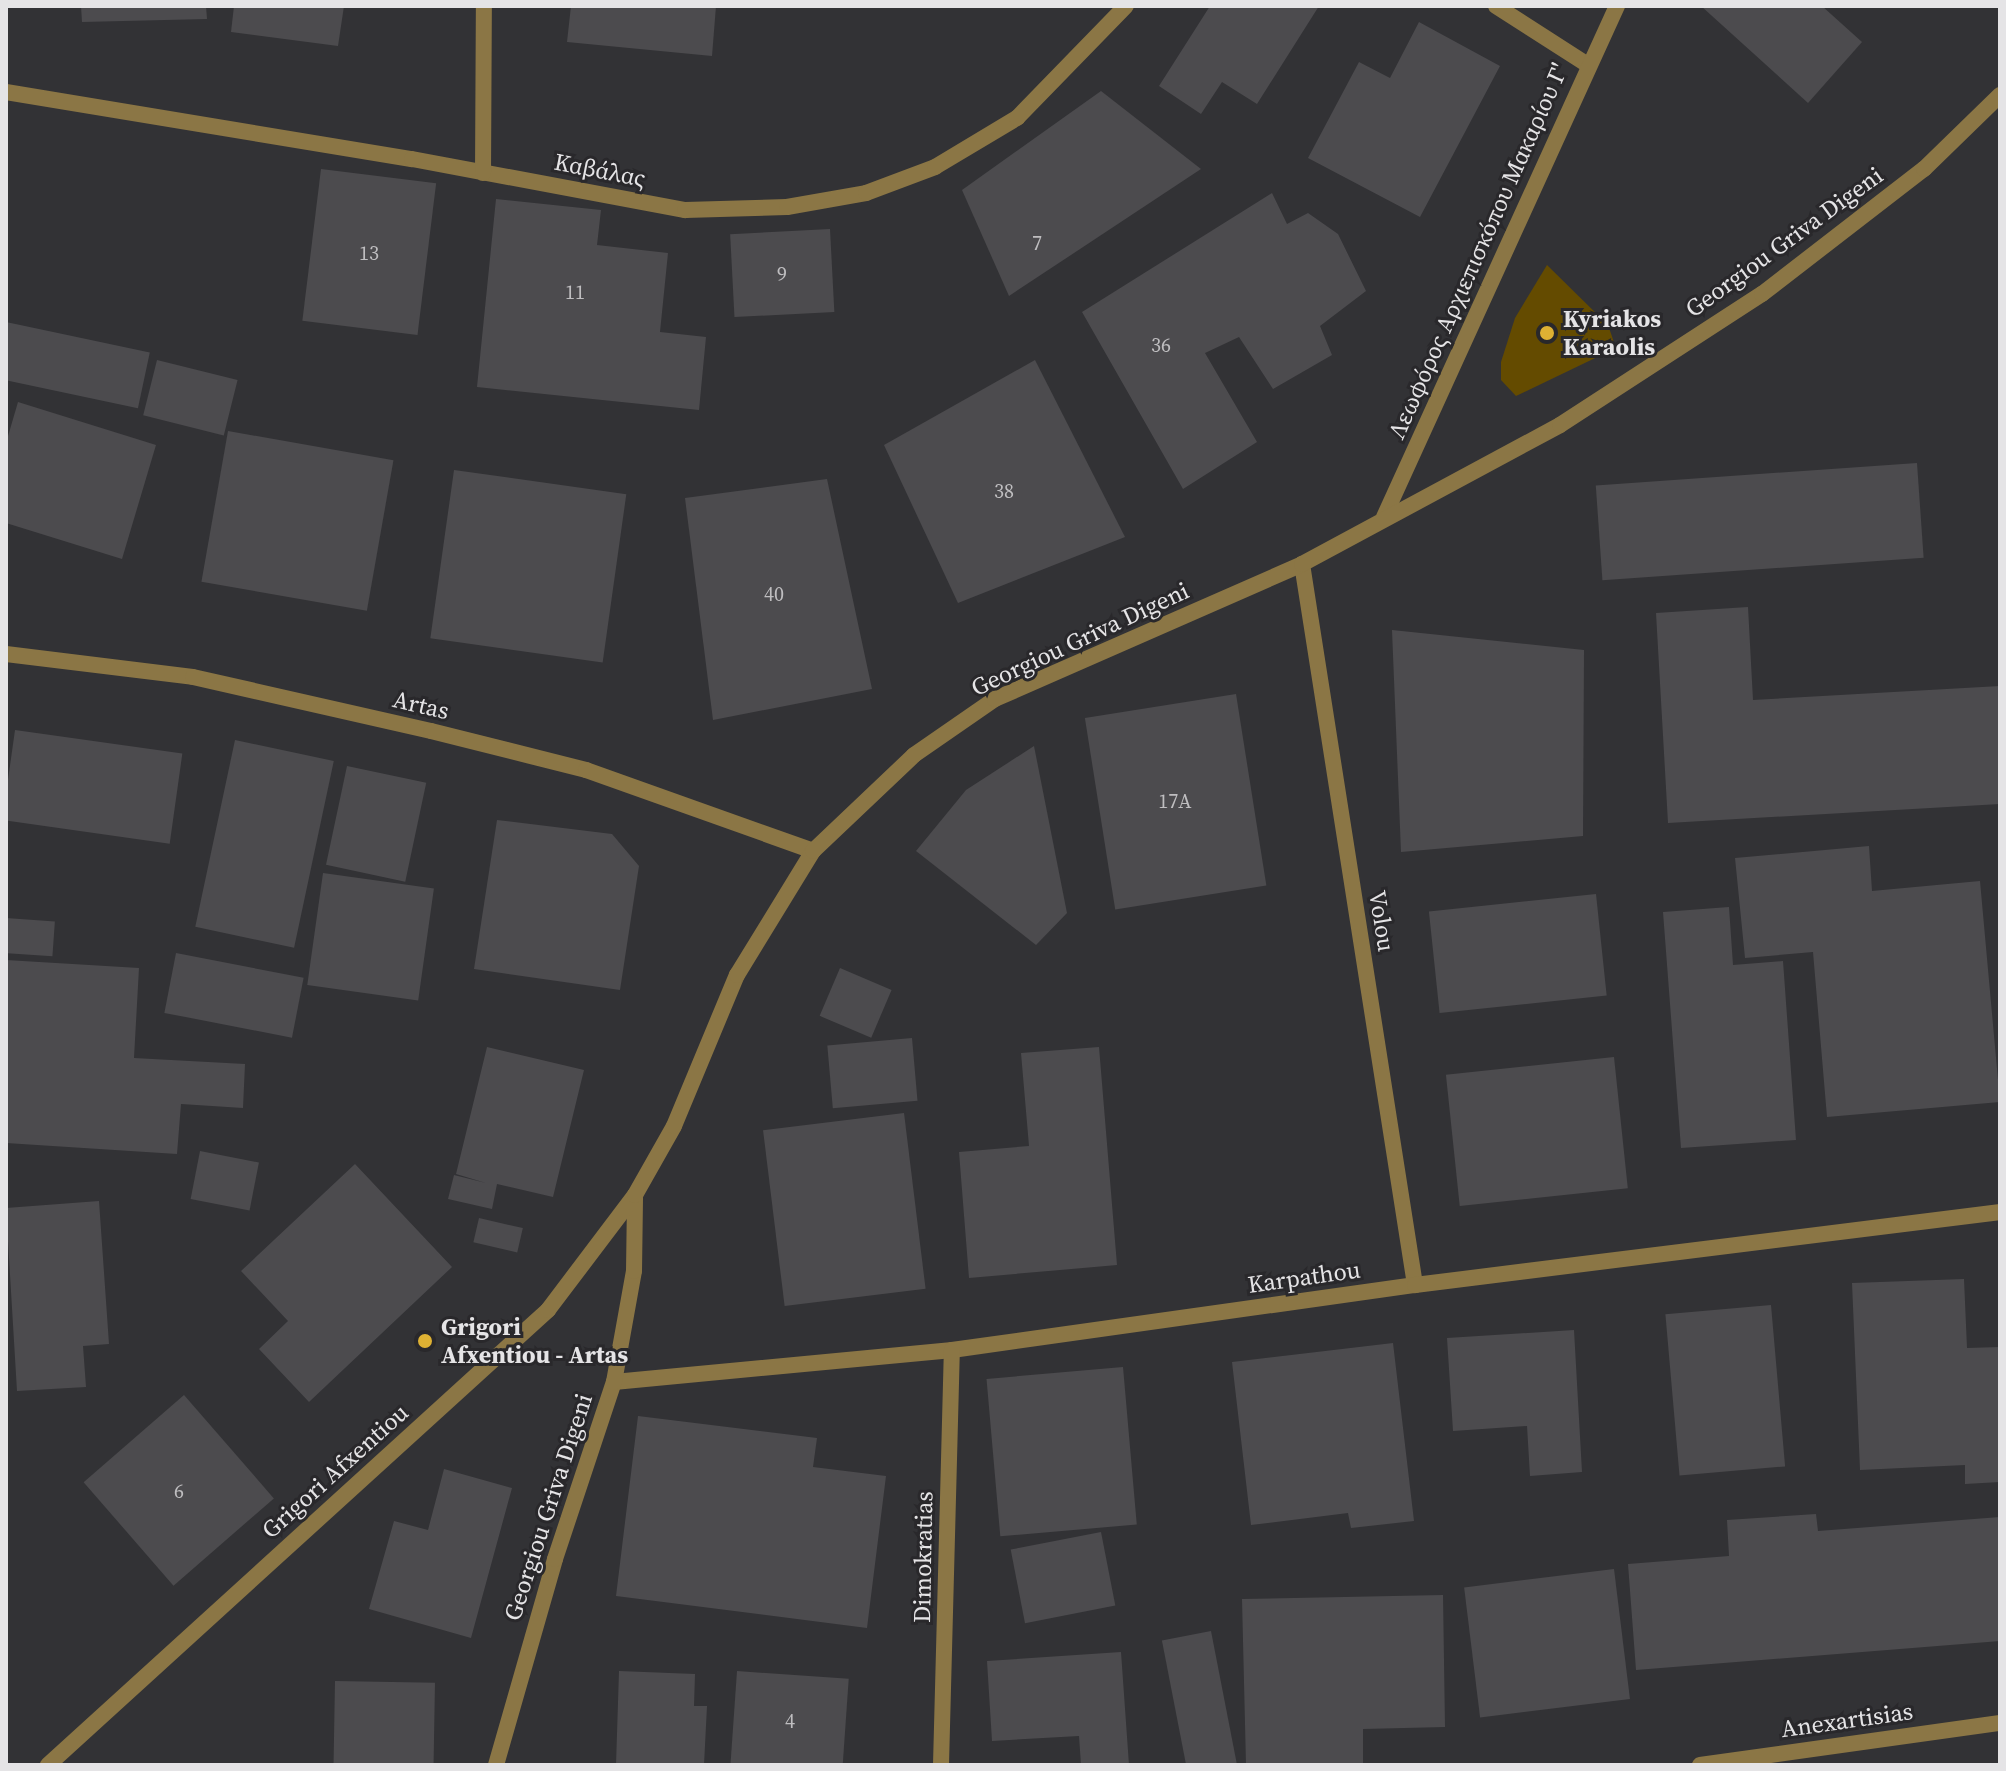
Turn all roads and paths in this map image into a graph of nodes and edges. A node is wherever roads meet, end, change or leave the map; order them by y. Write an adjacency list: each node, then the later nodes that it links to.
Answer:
1 (484, 6): 8 (street)
2 (1126, 6): 8 (street, Καβάλας)
3 (1496, 6): 5 (street)
4 (1617, 6): 5 (street, Λεωφόρος Αρχιεπισκόπου Μακαρίου Γ')
5 (1588, 65): 9 (street, Λεωφόρος Αρχιεπισκόπου Μακαρίου Γ')
6 (6, 92): 8 (street, Καβάλας)
7 (2000, 95): 9 (street, Georgiou Griva Digeni)
8 (483, 173)
9 (1384, 517): 10 (street, Georgiou Griva Digeni)
10 (1302, 564): 12 (street, Georgiou Griva Digeni); 15 (street, Volou)
11 (6, 654): 12 (street, Artas)
12 (813, 851): 13 (street, Georgiou Griva Digeni)
13 (635, 1195): 17 (street, Georgiou Griva Digeni); 19 (street, Grigori Afxentiou)
14 (2000, 1212): 15 (street, Karpathou)
15 (1415, 1285): 16 (street, Karpathou)
16 (952, 1350): 17 (street, Karpathou); 21 (street, Dimokratias)
17 (614, 1382): 20 (street, Georgiou Griva Digeni)
18 (2000, 1723): 22 (street, Anexartisias)
19 (48, 1765)
20 (496, 1765)
21 (941, 1765)
22 (1700, 1765)

